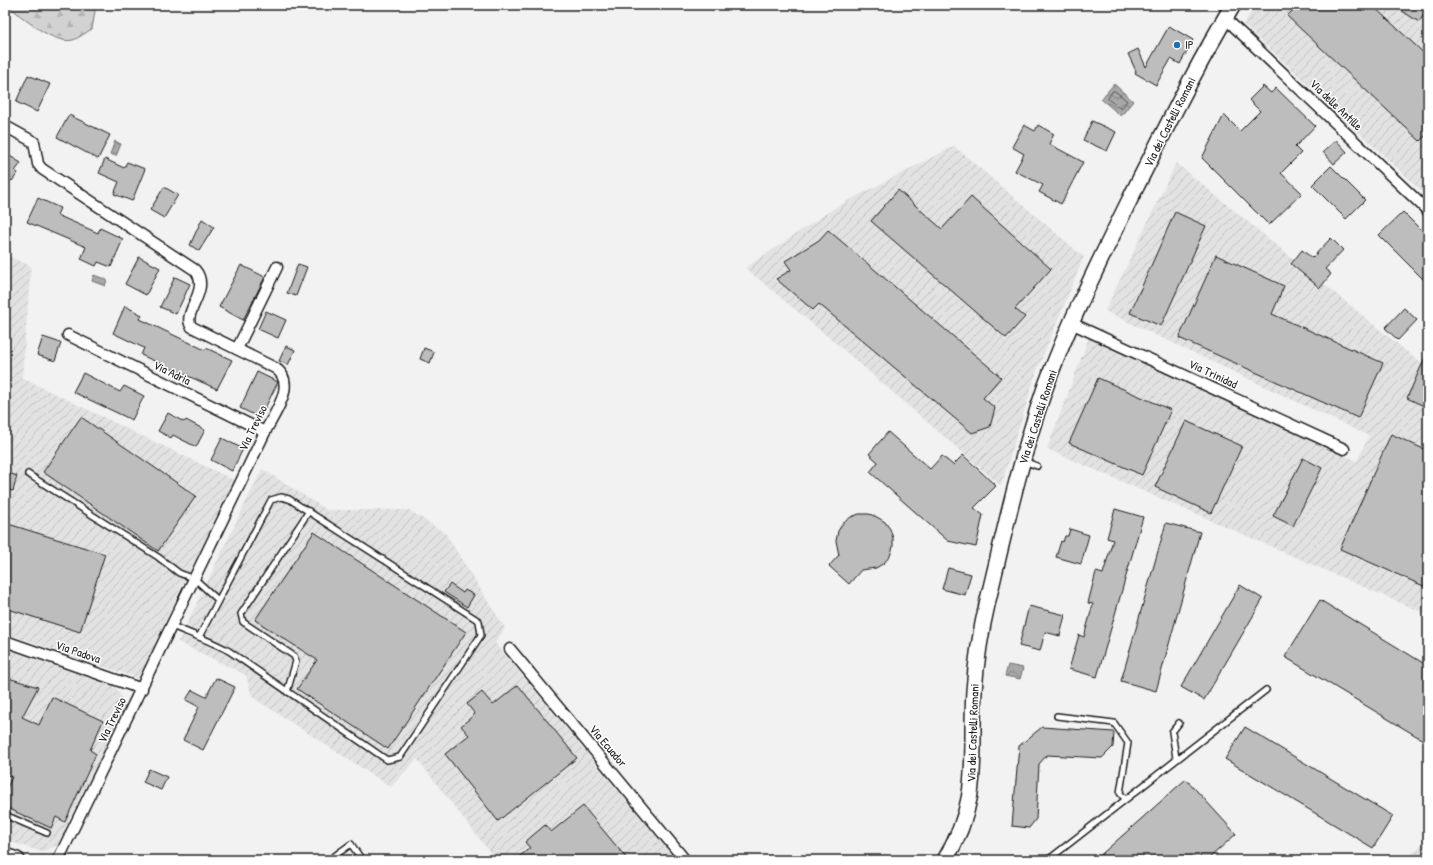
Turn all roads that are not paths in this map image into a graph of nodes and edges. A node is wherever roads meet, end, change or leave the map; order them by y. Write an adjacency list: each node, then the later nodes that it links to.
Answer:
1 (1233, 5): 2 (main road, Via dei Castelli Romani)
2 (1225, 18): 4 (street, Via delle Antille); 6 (main road, Via dei Castelli Romani)
3 (5, 126): 8 (street, Via Treviso)
4 (1428, 211)
5 (277, 267): 8 (street)
6 (1071, 323): 10 (street, Via Trinidad); 11 (main road, Via dei Castelli Romani)
7 (68, 335): 9 (street, Via Adria)
8 (237, 349): 9 (street, Via Treviso)
9 (265, 432): 15 (street, Via Treviso)
10 (1344, 449)
11 (1023, 460): 12 (lane); 36 (main road, Via dei Castelli Romani)
12 (1037, 466)
13 (28, 474): 15 (lane)
14 (308, 511): 16 (lane); 23 (lane); 23 (lane)
15 (195, 579): 16 (lane); 17 (street, Via Treviso)
16 (218, 600): 18 (lane)
17 (172, 626): 18 (lane); 21 (street, Via Treviso)
18 (199, 637): 23 (lane)
19 (5, 641): 21 (street, Via Padova)
20 (510, 650): 35 (street, Via Ecuador)
21 (142, 689): 32 (street, Via Treviso)
22 (1266, 690): 26 (lane)
23 (287, 692)
24 (1057, 716): 27 (lane)
25 (1179, 723): 26 (lane)
26 (1176, 758): 27 (lane)
27 (1125, 799): 37 (lane)
28 (5, 815): 29 (lane)
29 (48, 833)
30 (5, 856): 31 (main road)
31 (17, 860)
32 (58, 860)
33 (329, 860): 34 (lane)
34 (362, 860)
35 (685, 860)
36 (945, 860)
37 (1048, 860)

